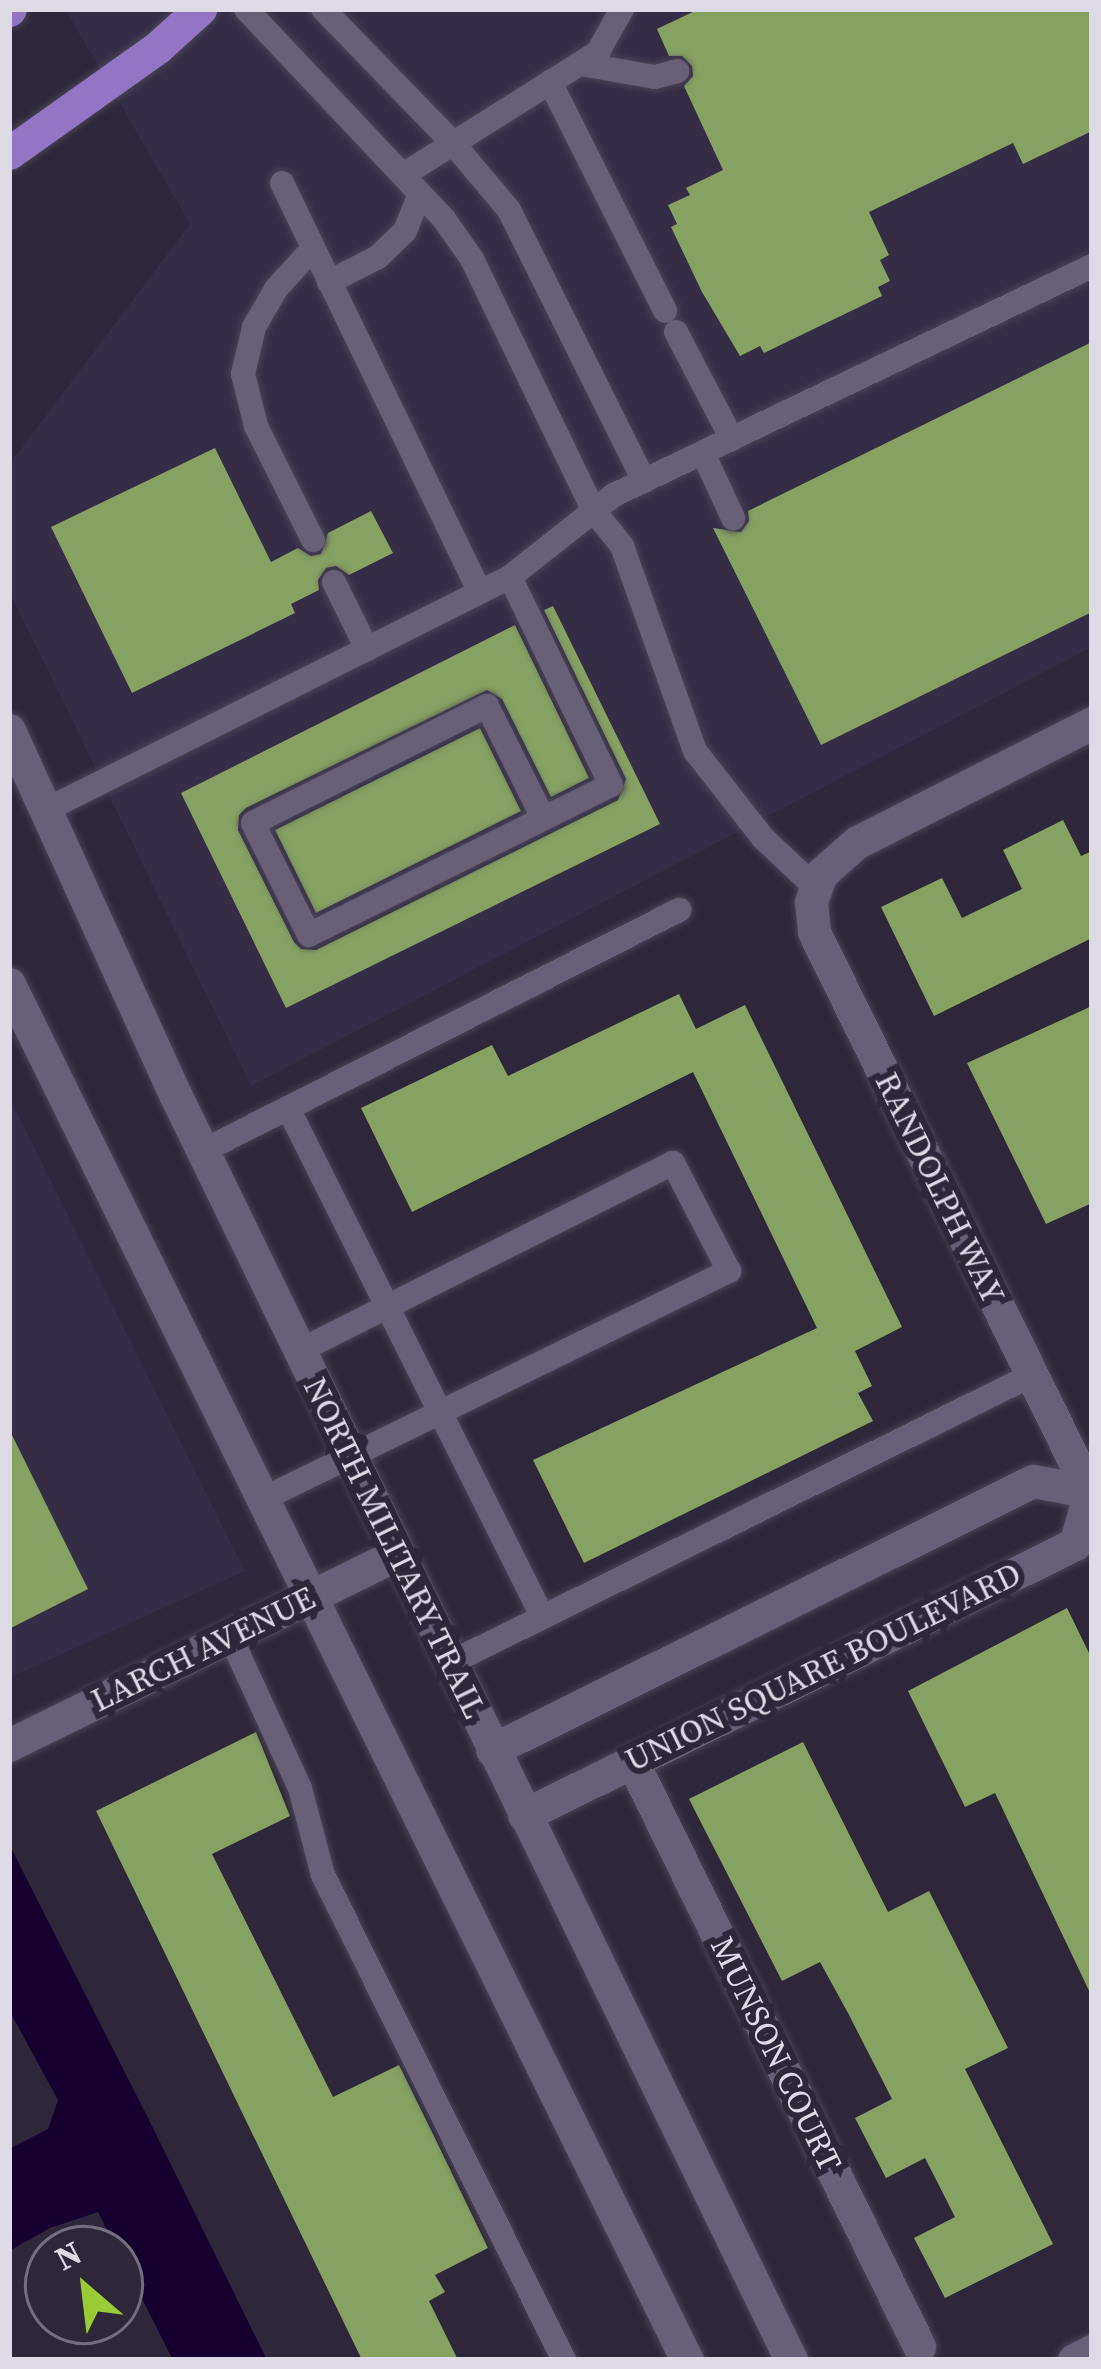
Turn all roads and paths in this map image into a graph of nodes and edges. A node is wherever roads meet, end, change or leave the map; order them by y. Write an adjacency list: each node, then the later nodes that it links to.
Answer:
1 (200, 9): 9 (main road)
2 (245, 9): 11 (lane)
3 (323, 9): 8 (lane)
4 (622, 9): 5 (lane)
5 (581, 64): 6 (lane); 7 (lane)
6 (677, 71)
7 (550, 82): 8 (lane); 15 (lane)
8 (452, 142): 11 (lane); 17 (lane)
9 (9, 153)
10 (281, 183): 12 (lane)
11 (412, 184): 14 (lane); 18 (lane)
12 (313, 248): 14 (lane); 20 (lane)
13 (1092, 266): 15 (lane)
14 (329, 282): 23 (lane)
15 (732, 439): 16 (lane)
16 (703, 453): 17 (lane); 19 (lane)
17 (644, 481): 18 (lane)
18 (594, 512): 21 (lane); 29 (lane)
19 (733, 518)
20 (313, 540)
21 (510, 577): 23 (lane); 28 (lane)
22 (334, 582): 24 (lane)
23 (479, 591): 24 (lane)
24 (367, 649): 27 (lane)
25 (1092, 723): 29 (street)
26 (9, 730): 27 (street, NORTH MILITARY TRAIL)
27 (46, 811): 33 (street, NORTH MILITARY TRAIL)
28 (543, 818): 28 (lane)
29 (818, 881): 36 (street, RANDOLPH WAY)
30 (680, 910): 32 (lane)
31 (9, 984): 40 (street)
32 (288, 1108): 33 (lane); 34 (lane)
33 (203, 1151): 35 (street, NORTH MILITARY TRAIL)
34 (385, 1310): 35 (lane); 37 (lane); 37 (lane)
35 (300, 1351): 38 (street, NORTH MILITARY TRAIL)
36 (1032, 1375): 39 (street, RANDOLPH WAY); 43 (lane)
37 (440, 1413): 38 (lane); 43 (lane)
38 (350, 1457): 40 (lane); 41 (street, NORTH MILITARY TRAIL)
39 (1091, 1494): 47 (street); 48 (street, UNION SQUARE BOULEVARD)
40 (265, 1498): 42 (street)
41 (397, 1554): 42 (street, LARCH AVENUE); 45 (street, NORTH MILITARY TRAIL)
42 (312, 1596): 44 (street, LARCH AVENUE); 53 (street)
43 (542, 1616): 45 (lane)
44 (230, 1636): 46 (street, LARCH AVENUE); 52 (lane)
45 (450, 1663): 47 (street, NORTH MILITARY TRAIL)
46 (23, 1738)
47 (492, 1750): 49 (street, NORTH MILITARY TRAIL)
48 (632, 1761): 49 (street, UNION SQUARE BOULEVARD); 50 (street, MUNSON COURT)
49 (524, 1814): 54 (street, NORTH MILITARY TRAIL)
50 (920, 2346)
51 (1092, 2351): 55 (street)
52 (564, 2360)
53 (687, 2360)
54 (790, 2360)
55 (1074, 2360)

